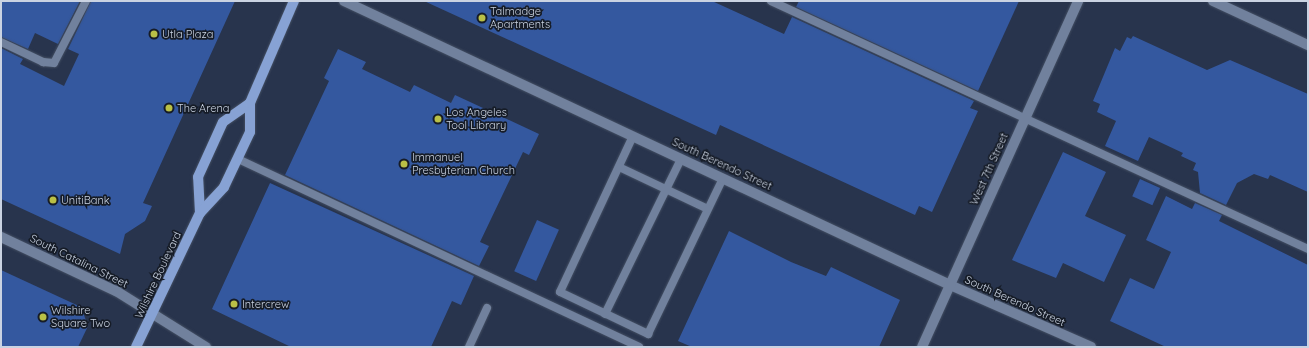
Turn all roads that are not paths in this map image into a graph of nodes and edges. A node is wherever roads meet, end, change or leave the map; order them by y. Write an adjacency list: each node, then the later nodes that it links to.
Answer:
1 (86, 1): 7 (lane)
2 (294, 1): 9 (main road, Wilshire Boulevard)
3 (344, 1): 11 (street, South Berendo Street)
4 (771, 1): 10 (lane)
5 (1078, 1): 10 (street, West 7th Street)
6 (1213, 1): 8 (street)
7 (1, 42)
8 (1308, 45)
9 (250, 103): 12 (main road, Wilshire Boulevard); 18 (main road, Wilshire Boulevard)
10 (1025, 118): 20 (lane); 21 (street, West 7th Street)
11 (633, 136): 13 (street, South Berendo Street); 14 (lane)
12 (238, 159): 18 (main road, Wilshire Boulevard); 28 (lane)
13 (681, 159): 15 (street, South Berendo Street); 16 (lane)
14 (619, 167): 16 (lane); 24 (lane)
15 (723, 178): 17 (lane); 21 (street, South Berendo Street)
16 (666, 189): 17 (lane); 24 (lane)
17 (708, 209): 24 (lane)
18 (200, 213): 23 (main road, Wilshire Boulevard)
19 (1, 238): 23 (street, South Catalina Street)
20 (1308, 250)
21 (950, 285): 29 (street, West 7th Street); 30 (street, South Berendo Street)
22 (487, 308): 27 (lane)
23 (154, 314): 25 (main road, Wilshire Boulevard); 26 (street, South Catalina Street)
24 (605, 314)
25 (136, 347)
26 (206, 347)
27 (468, 347)
28 (639, 347)
29 (922, 347)
30 (1091, 347)

